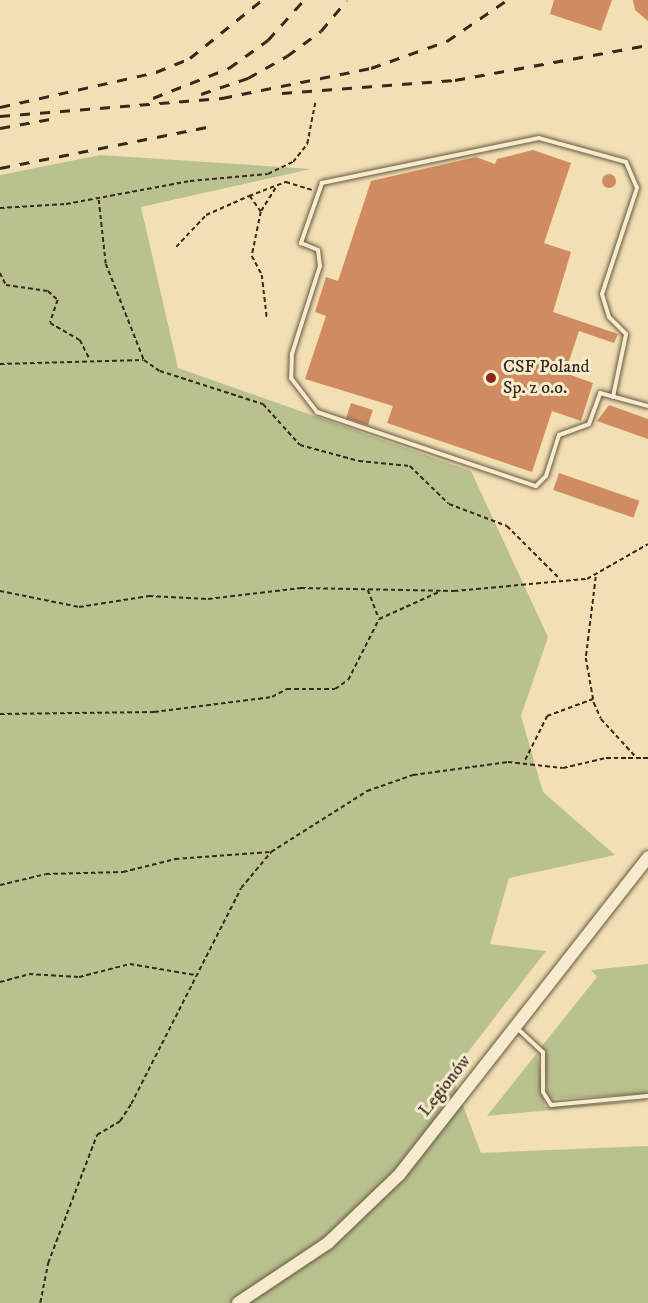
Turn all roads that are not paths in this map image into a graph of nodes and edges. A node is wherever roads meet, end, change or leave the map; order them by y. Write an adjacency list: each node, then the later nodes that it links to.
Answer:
1 (613, 397): 1 (lane); 2 (lane)
2 (648, 406)
3 (648, 857): 4 (street, Legionów)
4 (515, 1027): 5 (lane); 6 (street, Legionów)
5 (648, 1096)
6 (238, 1303)

